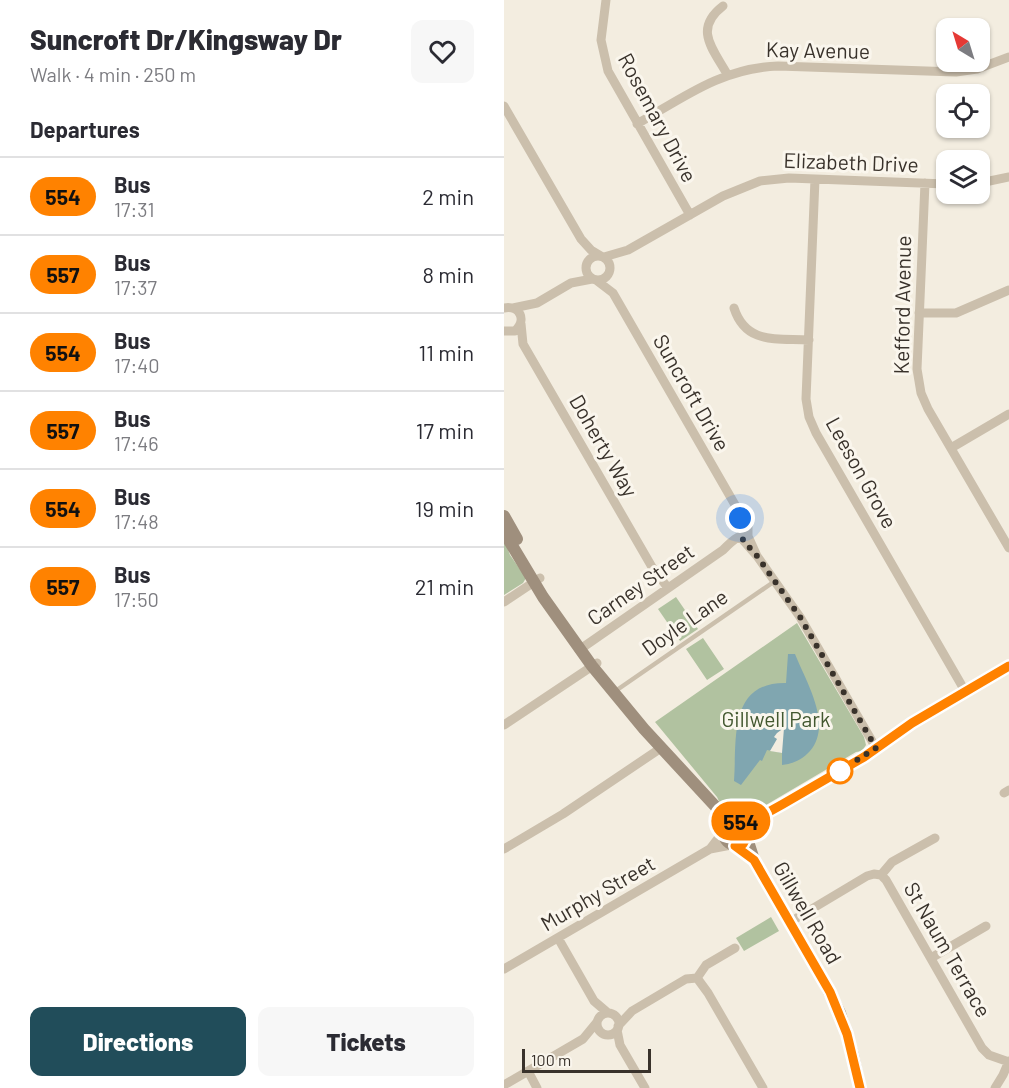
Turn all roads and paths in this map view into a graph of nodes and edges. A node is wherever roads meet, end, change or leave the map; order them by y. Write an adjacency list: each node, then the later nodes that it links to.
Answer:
1 (606, 0): 6 (street, Rosemary Drive)
2 (723, 6): 4 (street)
3 (1009, 57): 4 (street, Kay Avenue)
4 (727, 74): 6 (street, Kay Avenue)
5 (504, 106): 13 (street)
6 (637, 124): 12 (street, Rosemary Drive)
7 (1009, 177): 9 (street)
8 (815, 179): 10 (street, Elizabeth Drive); 12 (street, Elizabeth Drive); 28 (street, Leeson Grove)
9 (990, 181)
10 (925, 183): 11 (street, Elizabeth Drive); 25 (street, Kefford Avenue)
11 (936, 184)
12 (690, 215): 14 (street, Elizabeth Drive)
13 (581, 239): 15 (street); 16 (street)
14 (628, 250): 15 (street, Elizabeth Drive); 17 (street, Elizabeth Drive)
15 (602, 256): 16 (street); 17 (street)
16 (586, 266): 18 (street); 19 (street)
17 (610, 272): 18 (street); 21 (street, Suncroft Drive)
18 (594, 279): 19 (street); 21 (street, Suncroft Drive)
19 (571, 284): 22 (street)
20 (1009, 290): 25 (street)
21 (613, 293): 33 (street, Suncroft Drive)
22 (537, 303): 23 (street); 26 (street)
23 (508, 306): 26 (street)
24 (734, 308): 28 (street)
25 (919, 313): 31 (street, Kefford Avenue)
26 (521, 323): 27 (street); 29 (street, Doherty Way)
27 (505, 331): 29 (street, Doherty Way)
28 (809, 340): 43 (street, Leeson Grove)
29 (524, 344): 37 (street, Doherty Way)
30 (1009, 414): 31 (street)
31 (951, 448): 34 (street, Kefford Avenue)
32 (506, 526): 35 (street)
33 (744, 537): 36 (street); 37 (street, Carney Street)
34 (1009, 548)
35 (537, 580): 38 (street); 39 (street)
36 (775, 581): 42 (lane, Doyle Lane); 46 (street)
37 (665, 590): 39 (street, Carney Street)
38 (504, 602)
39 (582, 648): 40 (street)
40 (594, 664): 42 (street); 44 (street)
41 (1009, 666): 43 (street)
42 (614, 692): 45 (street)
43 (965, 692): 46 (street)
44 (504, 726)
45 (661, 748): 47 (street); 54 (street)
46 (876, 748): 48 (street)
47 (716, 807): 49 (street); 50 (street)
48 (765, 814): 49 (street); 51 (street)
49 (738, 821): 50 (street); 51 (street)
50 (724, 831): 53 (street); 55 (street, Murphy Street)
51 (748, 835): 53 (street); 56 (street, Gillwell Road)
52 (935, 838): 57 (street)
53 (733, 845): 55 (street, Murphy Street); 56 (street, Gillwell Road)
54 (504, 849)
55 (710, 849): 60 (street, Murphy Street)
56 (754, 860): 58 (street, Gillwell Road)
57 (881, 875): 58 (street); 62 (street, St Naum Terrace)
58 (790, 922): 79 (street, Gillwell Road)
59 (986, 926): 62 (street)
60 (558, 938): 63 (street, Murphy Street); 65 (street)
61 (735, 948): 64 (street)
62 (931, 958): 73 (street, St Naum Terrace)
63 (504, 969)
64 (697, 978): 66 (street); 78 (street)
65 (594, 1001): 67 (street); 68 (street)
66 (632, 1011): 67 (street); 69 (street)
67 (609, 1014): 68 (street); 69 (street)
68 (598, 1021): 70 (street); 71 (street)
69 (617, 1028): 70 (street); 72 (street)
70 (605, 1034): 71 (street); 72 (street)
71 (583, 1039): 74 (street)
72 (620, 1045): 77 (street)
73 (1009, 1061): 80 (street)
74 (528, 1071): 75 (street); 76 (street)
75 (504, 1085)
76 (537, 1088)
77 (645, 1088)
78 (764, 1088)
79 (860, 1088)
80 (995, 1088)

